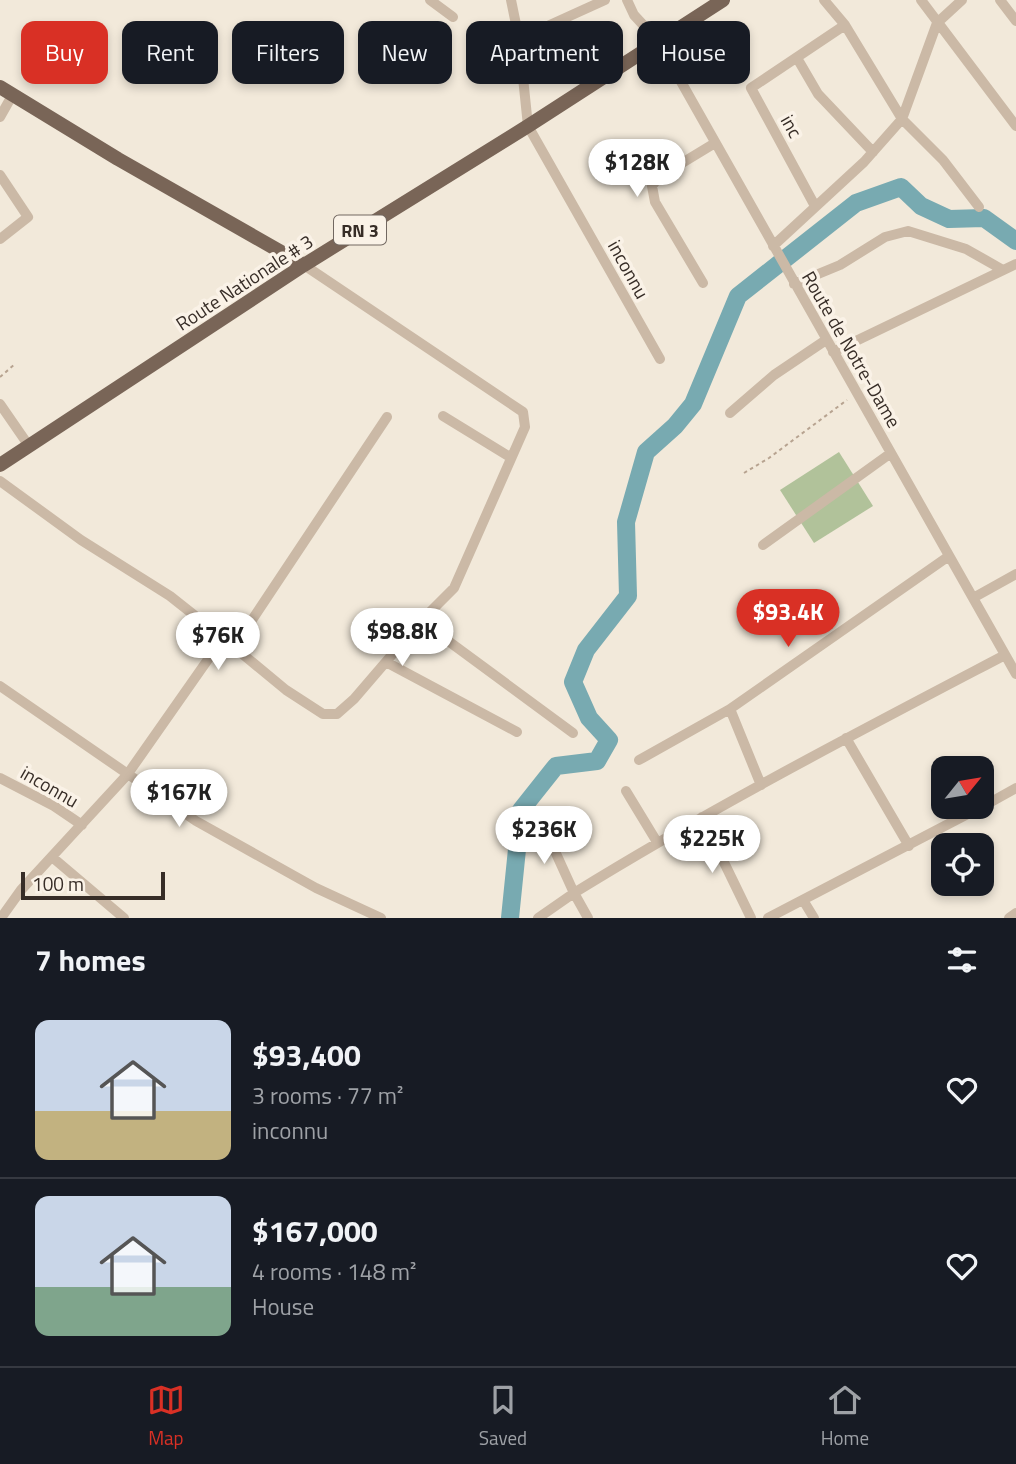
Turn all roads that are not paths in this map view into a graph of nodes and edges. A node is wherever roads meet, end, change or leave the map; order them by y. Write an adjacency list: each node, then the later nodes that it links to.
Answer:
1 (430, 0): 11 (street)
2 (511, 0): 12 (street, inconnu)
3 (605, 0): 13 (street)
4 (627, 0): 14 (street, Route de Notre-Dame)
5 (723, 0): 10 (main road, Route Nationale # 3 / RN 3)
6 (824, 0): 18 (street)
7 (921, 0): 17 (street)
8 (962, 0): 17 (street)
9 (1000, 0): 16 (street)
10 (707, 4): 15 (main road, Route Nationale # 3 / RN 3)
11 (453, 18)
12 (515, 21)
13 (559, 21)
14 (640, 21)
15 (684, 21)
16 (1016, 21)
17 (937, 23): 25 (street); 27 (street)
18 (845, 25): 20 (street, inc); 25 (street)
19 (637, 55): 26 (main road, Route Nationale # 3 / RN 3)
20 (797, 58): 29 (street); 31 (street, inc)
21 (524, 84): 26 (street, inconnu)
22 (682, 84): 28 (street, Route de Notre-Dame)
23 (6, 90): 24 (street); 36 (main road)
24 (0, 117)
25 (902, 119): 29 (street); 32 (street)
26 (528, 126): 36 (main road, Route Nationale # 3 / RN 3); 42 (street, inconnu)
27 (1016, 126)
28 (715, 143): 34 (street, Route de Notre-Dame); 39 (street)
29 (873, 152): 31 (street)
30 (0, 175): 33 (street)
31 (815, 206): 34 (street)
32 (979, 207)
33 (0, 239)
34 (775, 250): 38 (street, Route de Notre-Dame)
35 (1016, 264): 37 (street)
36 (304, 265): 47 (main road, Route Nationale # 3 / RN 3); 49 (street)
37 (1003, 270): 38 (street); 41 (street)
38 (792, 280): 40 (street, Route de Notre-Dame)
39 (703, 283)
40 (826, 340): 41 (street, Route de Notre-Dame); 44 (street)
41 (833, 352): 48 (street, Route de Notre-Dame)
42 (660, 359)
43 (0, 404): 47 (street)
44 (730, 414)
45 (443, 416): 49 (street)
46 (387, 418): 58 (street)
47 (29, 446): 50 (main road, Route Nationale # 3 / RN 3)
48 (891, 453): 52 (street); 53 (street, Route de Notre-Dame)
49 (510, 457): 56 (street)
50 (0, 465)
51 (0, 481): 57 (street)
52 (763, 545)
53 (949, 556): 55 (street, Route de Notre-Dame); 63 (street)
54 (1016, 574): 55 (street)
55 (972, 598): 59 (street, Route de Notre-Dame)
56 (421, 621): 60 (street); 65 (street)
57 (223, 638): 58 (street); 68 (street)
58 (234, 647): 60 (street)
59 (1005, 655): 61 (street, Route de Notre-Dame); 66 (street)
60 (386, 662): 64 (street)
61 (1016, 674)
62 (3, 689): 68 (street)
63 (730, 709): 67 (street); 70 (street)
64 (517, 732)
65 (573, 733)
66 (846, 738): 70 (street); 79 (street)
67 (639, 760)
68 (127, 775): 76 (street); 86 (street)
69 (0, 778): 76 (street, inconnu)
70 (761, 785): 74 (street)
71 (1016, 788): 73 (street)
72 (626, 791): 78 (street)
73 (994, 800)
74 (702, 817): 78 (street); 89 (street)
75 (960, 819): 79 (street)
76 (82, 825): 80 (street)
77 (544, 827): 81 (street)
78 (657, 842): 81 (street)
79 (909, 846): 82 (street)
80 (52, 857): 83 (street); 85 (street)
81 (574, 893): 87 (street); 88 (street)
82 (803, 900): 90 (street); 91 (street)
83 (3, 910)
84 (1016, 913): 92 (street)
85 (124, 918)
86 (381, 918)
87 (538, 918)
88 (588, 918)
89 (751, 918)
90 (768, 918)
91 (814, 918)
92 (1009, 918)

